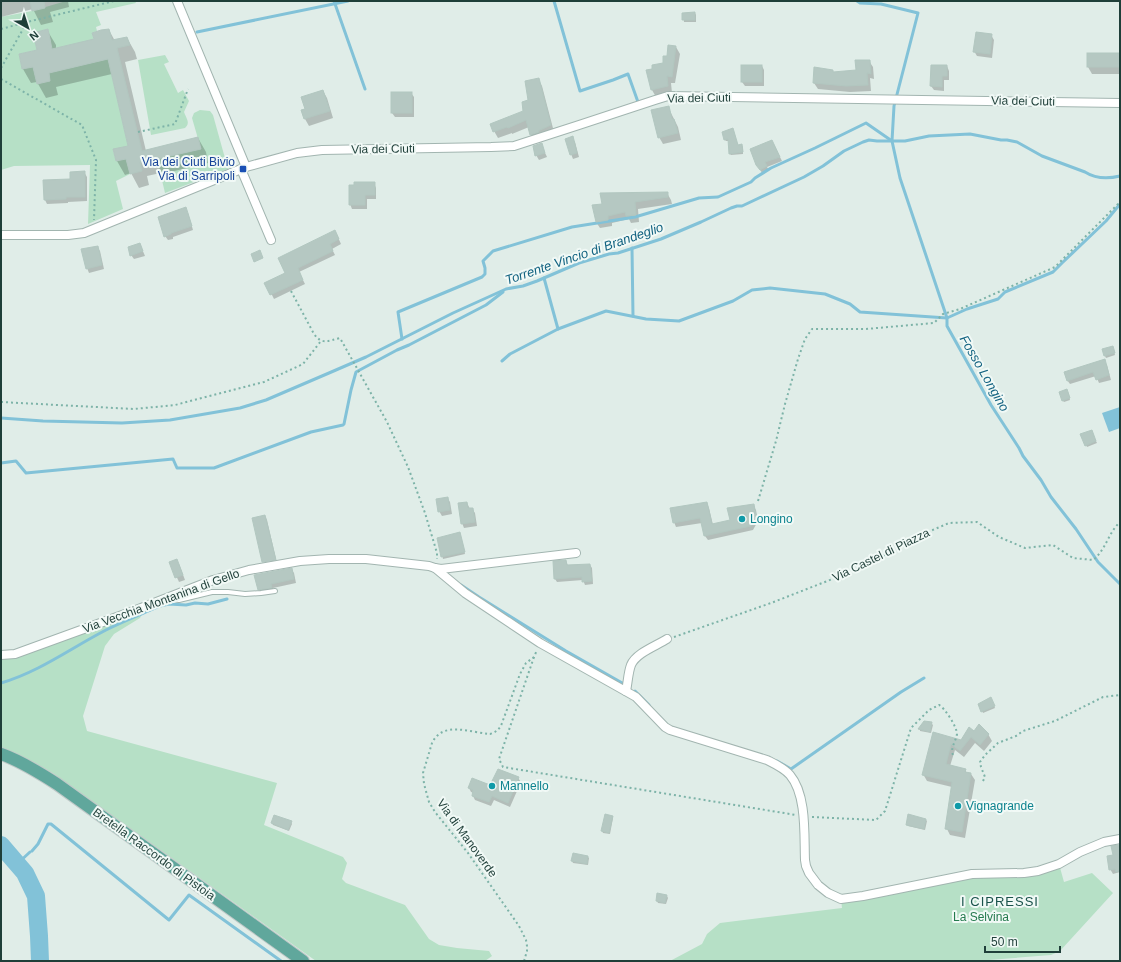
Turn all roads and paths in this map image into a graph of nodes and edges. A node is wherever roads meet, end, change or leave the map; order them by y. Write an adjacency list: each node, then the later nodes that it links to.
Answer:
1 (114, 1): 3 (path)
2 (177, 1): 10 (street)
3 (27, 22): 4 (path); 5 (path)
4 (1, 29)
5 (1, 68)
6 (1, 79): 12 (path)
7 (188, 89): 9 (path)
8 (1120, 103): 10 (street, Via dei Ciuti)
9 (138, 132)
10 (244, 168): 12 (street, Via dei Ciuti); 14 (street)
11 (1120, 202): 18 (path)
12 (93, 230): 13 (street, Via dei Ciuti)
13 (1, 236)
14 (271, 240)
15 (291, 291): 16 (path)
16 (321, 341): 17 (path); 21 (path)
17 (1, 402)
18 (758, 501)
19 (1120, 522): 24 (path, Via Castel di Piazza)
20 (576, 553): 21 (street)
21 (434, 568): 23 (street, Via Vecchia Montanina di Gello); 25 (street, Via Vecchia Montanina di Gello)
22 (275, 591): 23 (lane)
23 (167, 598): 26 (street, Via Vecchia Montanina di Gello)
24 (667, 639): 28 (street)
25 (540, 643): 27 (path, Via di Manoverde); 28 (street, Via Vecchia Montanina di Gello)
26 (1, 655)
27 (534, 658): 33 (path); 36 (path, Via di Manoverde)
28 (626, 691): 33 (street, Via Vecchia Montanina di Gello)
29 (1120, 695): 32 (path)
30 (1, 754): 35 (main road, Bretella Raccordo di Pistoia)
31 (953, 755): 33 (path)
32 (983, 781)
33 (803, 817): 34 (street, Via Vecchia Montanina di Gello)
34 (1120, 839)
35 (303, 961)
36 (524, 961)

